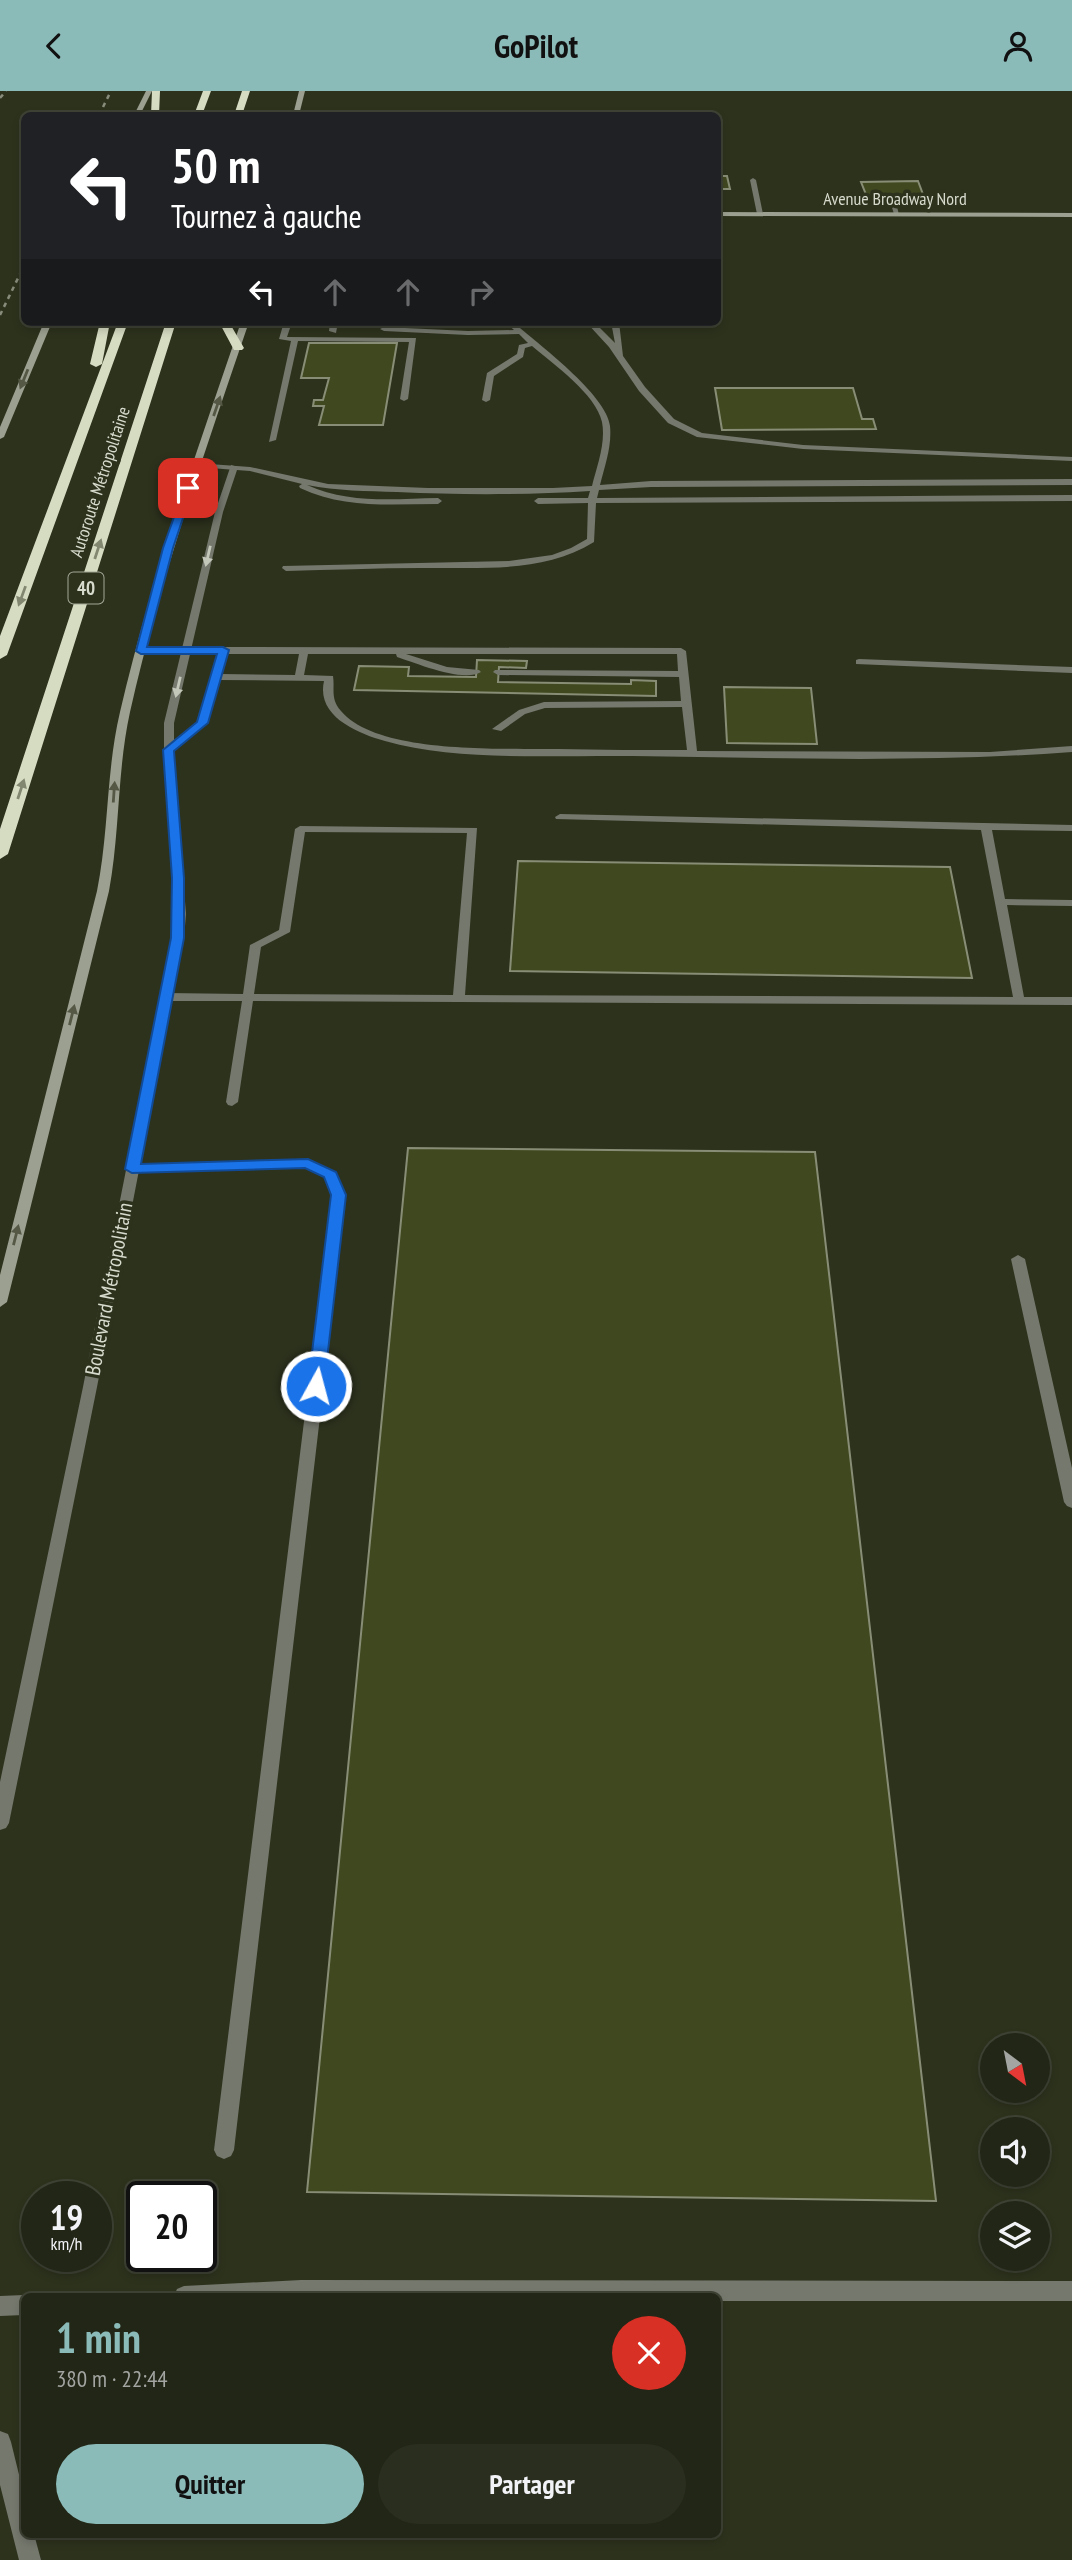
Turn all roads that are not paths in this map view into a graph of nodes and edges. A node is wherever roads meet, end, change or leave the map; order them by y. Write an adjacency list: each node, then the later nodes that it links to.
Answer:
1 (149, 91): 6 (main road)
2 (156, 91): 7 (highway)
3 (207, 91): 8 (highway)
4 (246, 91): 9 (highway)
5 (302, 91): 10 (main road)
6 (139, 112)
7 (155, 112)
8 (199, 112)
9 (239, 112)
10 (297, 112)
11 (753, 180): 14 (street)
12 (892, 198): 15 (street)
13 (721, 214): 14 (main road, Avenue Broadway Nord)
14 (760, 214): 15 (main road, Avenue Broadway Nord)
15 (897, 214): 16 (main road, Avenue Broadway Nord)
16 (1072, 215)
17 (46, 326): 37 (main road, one-way to 37)
18 (104, 326): 38 (highway)
19 (122, 326): 38 (highway, Autoroute Métropolitaine)
20 (170, 326): 70 (highway, Autoroute Métropolitaine / 40, one-way to 20)
21 (226, 326): 33 (highway)
22 (244, 326): 33 (main road)
23 (287, 326): 31 (street)
24 (334, 326): 29 (street)
25 (513, 326): 30 (street)
26 (594, 326): 34 (street)
27 (616, 326): 34 (street)
28 (384, 329): 30 (street)
29 (333, 331)
30 (519, 332): 32 (street)
31 (295, 339): 35 (street); 39 (street)
32 (532, 344): 36 (street); 45 (street)
33 (238, 348): 41 (main road, one-way to 33)
34 (620, 356): 40 (street)
35 (404, 399)
36 (486, 400)
37 (0, 437)
38 (79, 440): 54 (highway, Autoroute Métropolitaine, one-way to 54)
39 (272, 440)
40 (1072, 459)
41 (196, 465): 42 (street); 53 (main road)
42 (234, 467): 43 (street); 49 (street, Boulevard Métropolitain, one-way to 49)
43 (290, 479): 45 (street); 47 (street)
44 (1072, 482): 45 (street)
45 (596, 488): 47 (street)
46 (1072, 498): 47 (street)
47 (592, 500): 48 (street)
48 (286, 568)
49 (186, 650): 50 (street); 53 (street); 65 (street, Boulevard Métropolitain, one-way to 65)
50 (223, 650): 51 (street); 60 (street)
51 (304, 650): 52 (street); 61 (street)
52 (389, 650): 57 (street); 59 (street)
53 (141, 651): 81 (main road, one-way to 53)
54 (0, 655)
55 (859, 662): 56 (street)
56 (1072, 670)
57 (476, 672)
58 (498, 672): 59 (street)
59 (683, 674): 62 (street)
60 (216, 677): 61 (street); 65 (street)
61 (299, 678): 66 (street)
62 (687, 704): 63 (street); 66 (street)
63 (497, 729)
64 (1072, 749): 66 (street)
65 (169, 750): 73 (street, Boulevard Métropolitain)
66 (692, 754)
67 (560, 817): 68 (street)
68 (986, 827): 69 (street); 71 (street)
69 (1072, 828)
70 (0, 854)
71 (1000, 902): 72 (street); 76 (street)
72 (1072, 903)
73 (166, 997): 74 (street); 79 (street, Boulevard Métropolitain)
74 (247, 997): 75 (street); 75 (street); 78 (street)
75 (459, 998): 76 (street)
76 (1019, 1000): 77 (street)
77 (1072, 1001)
78 (232, 1102)
79 (132, 1169): 83 (street, Boulevard Métropolitain); 84 (street)
80 (1018, 1259): 82 (street)
81 (0, 1301)
82 (1072, 1502)
83 (0, 1823)
84 (225, 2150)
85 (1072, 2291): 86 (street)
86 (242, 2293)
87 (21, 2305): 88 (street)
88 (0, 2306)
89 (0, 2442): 90 (street)
90 (21, 2525)
91 (24, 2538): 92 (street)
92 (30, 2560)

